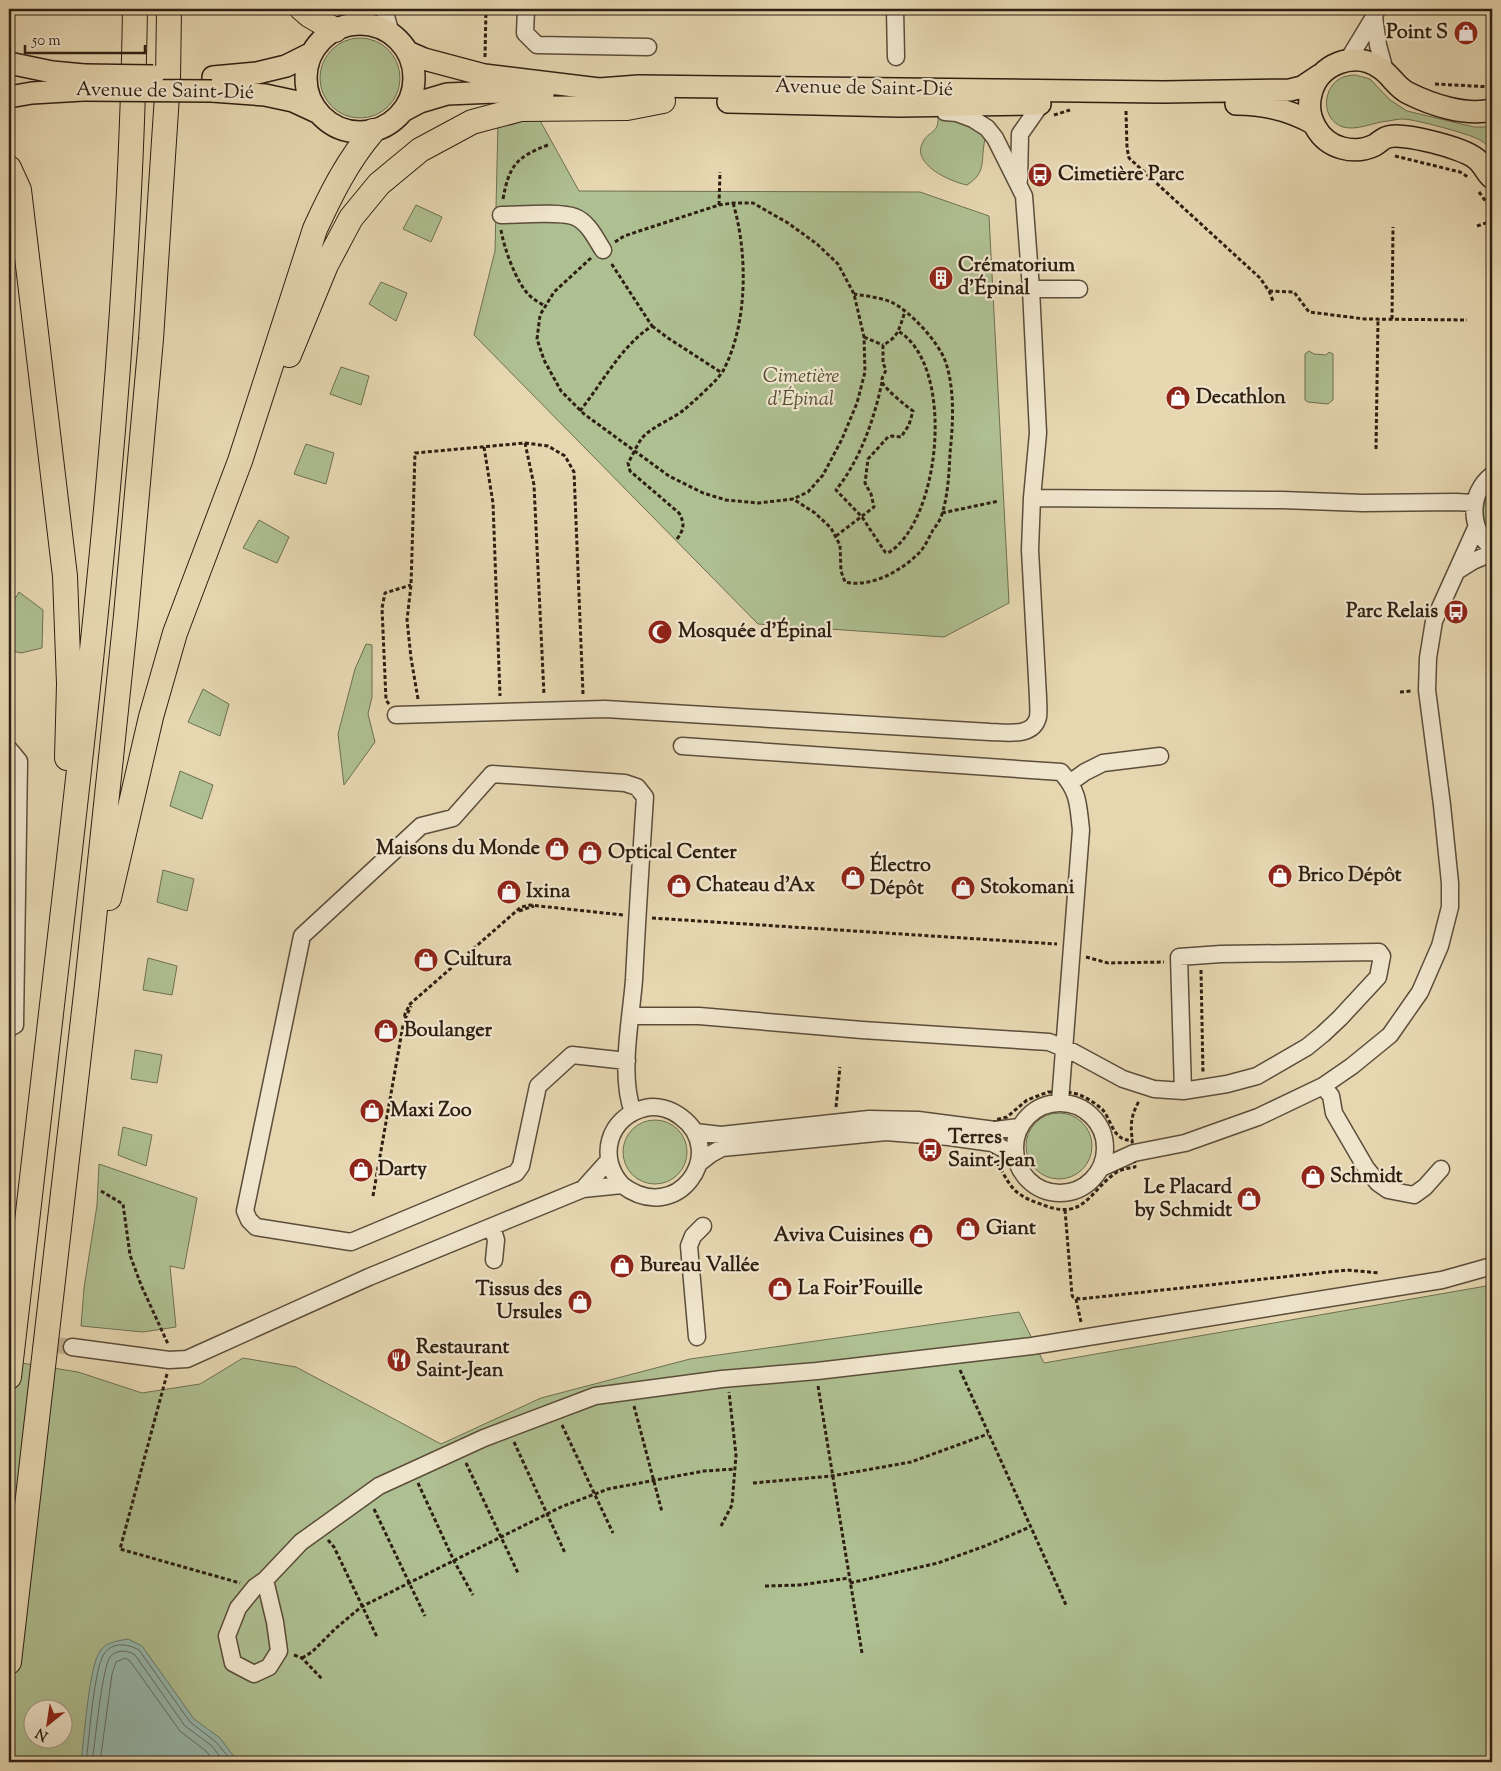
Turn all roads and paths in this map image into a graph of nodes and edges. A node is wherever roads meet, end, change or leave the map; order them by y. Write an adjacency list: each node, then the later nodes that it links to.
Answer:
1 (135, 9): 96 (highway)
2 (169, 9): 101 (highway)
3 (302, 9): 10 (highway)
4 (384, 9): 11 (street)
5 (486, 9): 19 (path)
6 (526, 9): 12 (street)
7 (895, 9): 15 (street)
8 (1375, 13): 16 (street); 18 (street)
9 (361, 17): 10 (main road); 11 (main road)
10 (335, 30): 14 (main road)
11 (391, 34): 13 (main road)
12 (648, 47)
13 (408, 52): 19 (main road, Avenue de Saint-Dié); 31 (main road)
14 (312, 53): 22 (main road, Avenue de Saint-Dié); 35 (main road)
15 (896, 57)
16 (1348, 60): 18 (main road); 20 (main road, Avenue de Saint-Dié)
17 (9, 63): 21 (main road, Avenue de Saint-Dié)
18 (1385, 72): 30 (main road)
19 (486, 75): 20 (main road, Avenue de Saint-Dié)
20 (1320, 75): 36 (main road)
21 (83, 82): 22 (main road, Avenue de Saint-Dié, bridge); 25 (main road, Avenue de Saint-Dié)
22 (213, 84): 35 (main road, Avenue de Saint-Dié)
23 (1433, 84): 24 (path)
24 (1492, 88)
25 (9, 97)
26 (663, 101): 27 (main road, Avenue de Saint-Dié); 31 (main road, Avenue de Saint-Dié); 72 (highway)
27 (899, 106): 28 (main road, Avenue de Saint-Dié); 43 (street)
28 (1047, 110): 29 (path); 36 (main road, Avenue de Saint-Dié); 43 (street)
29 (1073, 110)
30 (1492, 110)
31 (403, 111): 37 (main road)
32 (1117, 111): 33 (path)
33 (1126, 111): 34 (path); 54 (path)
34 (1136, 111)
35 (318, 113): 37 (main road)
36 (1314, 124): 42 (main road)
37 (373, 131): 72 (highway)
38 (1393, 155): 41 (path)
39 (9, 168): 96 (highway)
40 (720, 172): 45 (path)
41 (1468, 178)
42 (1487, 180): 46 (path)
43 (1019, 182): 52 (street)
44 (733, 203): 45 (path); 55 (path); 65 (path)
45 (719, 205): 51 (path)
46 (1492, 210)
47 (501, 215): 51 (street)
48 (1492, 221): 49 (path)
49 (1477, 226)
50 (1394, 227): 59 (path)
51 (603, 250): 61 (path); 67 (path)
52 (1031, 288): 53 (street); 74 (street)
53 (1079, 289)
54 (1269, 291): 56 (path); 58 (path)
55 (854, 294): 57 (path); 63 (path)
56 (1273, 302)
57 (905, 312): 62 (path); 78 (path)
58 (1378, 319): 59 (path); 71 (path)
59 (1392, 319): 60 (path)
60 (1467, 320)
61 (652, 326): 65 (path); 67 (path)
62 (898, 331): 64 (path); 79 (path)
63 (864, 336): 64 (path); 75 (path)
64 (883, 345): 66 (path)
65 (722, 373): 70 (path)
66 (882, 382): 79 (path); 79 (path)
67 (580, 410): 70 (path)
68 (525, 443): 69 (path); 87 (path); 88 (path)
69 (484, 447): 86 (path); 89 (path)
70 (635, 450): 75 (path); 82 (path)
71 (1376, 450)
72 (240, 461): 101 (highway)
73 (1492, 475): 77 (street)
74 (1032, 498): 77 (street); 87 (street)
75 (792, 499): 81 (path)
76 (999, 501): 78 (path)
77 (1474, 503): 80 (street)
78 (942, 513): 81 (path)
79 (862, 517): 81 (path)
80 (1476, 528): 83 (street); 85 (street)
81 (836, 536)
82 (677, 539)
83 (1492, 548)
84 (1492, 553): 85 (street)
85 (1457, 570): 108 (street)
86 (411, 585): 90 (path); 91 (path)
87 (584, 710): 88 (street)
88 (544, 711): 89 (street)
89 (500, 712): 90 (street)
90 (421, 714): 91 (street)
91 (396, 715)
92 (682, 746): 95 (street)
93 (9, 749): 103 (street)
94 (1160, 756): 95 (street)
95 (1071, 782): 99 (street)
96 (72, 834): 142 (highway)
97 (636, 917): 102 (street); 105 (street); 127 (path)
98 (658, 918): 99 (path)
99 (1072, 945): 104 (street)
100 (1201, 955): 107 (path); 110 (street); 110 (street)
101 (88, 985): 179 (highway)
102 (631, 1016): 104 (street); 105 (street)
103 (9, 1028)
104 (1063, 1048): 109 (street); 111 (street)
105 (627, 1061): 113 (street)
106 (840, 1067): 112 (path)
107 (1210, 1076)
108 (1323, 1086): 118 (street); 123 (street)
109 (1148, 1087): 110 (street); 118 (path)
110 (1183, 1091)
111 (1060, 1097): 114 (street); 116 (path); 117 (street); 118 (path)
112 (836, 1110)
113 (633, 1112): 115 (street); 120 (street)
114 (1020, 1127): 116 (street); 119 (street)
115 (695, 1132): 116 (street); 121 (street)
116 (994, 1136): 119 (street); 121 (street); 128 (path)
117 (1105, 1141): 118 (street); 122 (street)
118 (1133, 1147): 122 (street); 128 (path)
119 (1015, 1155): 122 (street)
120 (609, 1160): 124 (street); 125 (street)
121 (698, 1164): 124 (street)
122 (1101, 1168)
123 (1441, 1169)
124 (622, 1186): 125 (street)
125 (582, 1189): 130 (street)
126 (102, 1190): 138 (path)
127 (373, 1196)
128 (1065, 1210): 134 (path)
129 (703, 1226): 135 (street)
130 (492, 1227): 131 (street); 137 (street)
131 (494, 1260)
132 (1492, 1266): 136 (street)
133 (1386, 1274): 134 (path)
134 (1076, 1299): 136 (path)
135 (697, 1337)
136 (1084, 1338): 139 (street)
137 (72, 1347)
138 (169, 1347)
139 (958, 1354): 141 (street); 147 (path)
140 (168, 1370): 169 (path)
141 (817, 1371): 143 (street); 151 (path)
142 (9, 1377)
143 (728, 1379): 144 (street); 149 (path)
144 (632, 1391): 145 (street); 152 (path)
145 (556, 1411): 146 (street); 154 (path)
146 (508, 1429): 148 (street); 157 (path)
147 (988, 1434): 151 (path); 159 (path)
148 (459, 1450): 150 (street); 162 (path)
149 (735, 1469): 152 (path); 158 (path)
150 (412, 1471): 155 (street); 164 (path)
151 (832, 1476): 153 (path); 166 (path)
152 (653, 1480): 154 (path); 156 (path)
153 (753, 1483)
154 (594, 1494): 157 (path); 161 (path)
155 (366, 1496): 160 (street); 168 (path)
156 (662, 1512)
157 (548, 1513): 162 (path); 163 (path)
158 (721, 1526)
159 (1030, 1527): 167 (path); 172 (path)
160 (320, 1528): 169 (street); 173 (path)
161 (613, 1533)
162 (500, 1537): 164 (path); 165 (path)
163 (566, 1553)
164 (454, 1560): 168 (path); 171 (path)
165 (518, 1573)
166 (849, 1578): 167 (path); 170 (path)
167 (850, 1582): 177 (path)
168 (409, 1583): 173 (path); 174 (path)
169 (260, 1584): 176 (street); 176 (street)
170 (765, 1586)
171 (473, 1595)
172 (1066, 1605)
173 (362, 1607): 175 (path); 178 (path)
174 (425, 1616)
175 (377, 1637)
176 (279, 1651): 178 (path)
177 (862, 1654)
178 (302, 1658): 180 (path)
179 (9, 1662)
180 (323, 1680)

